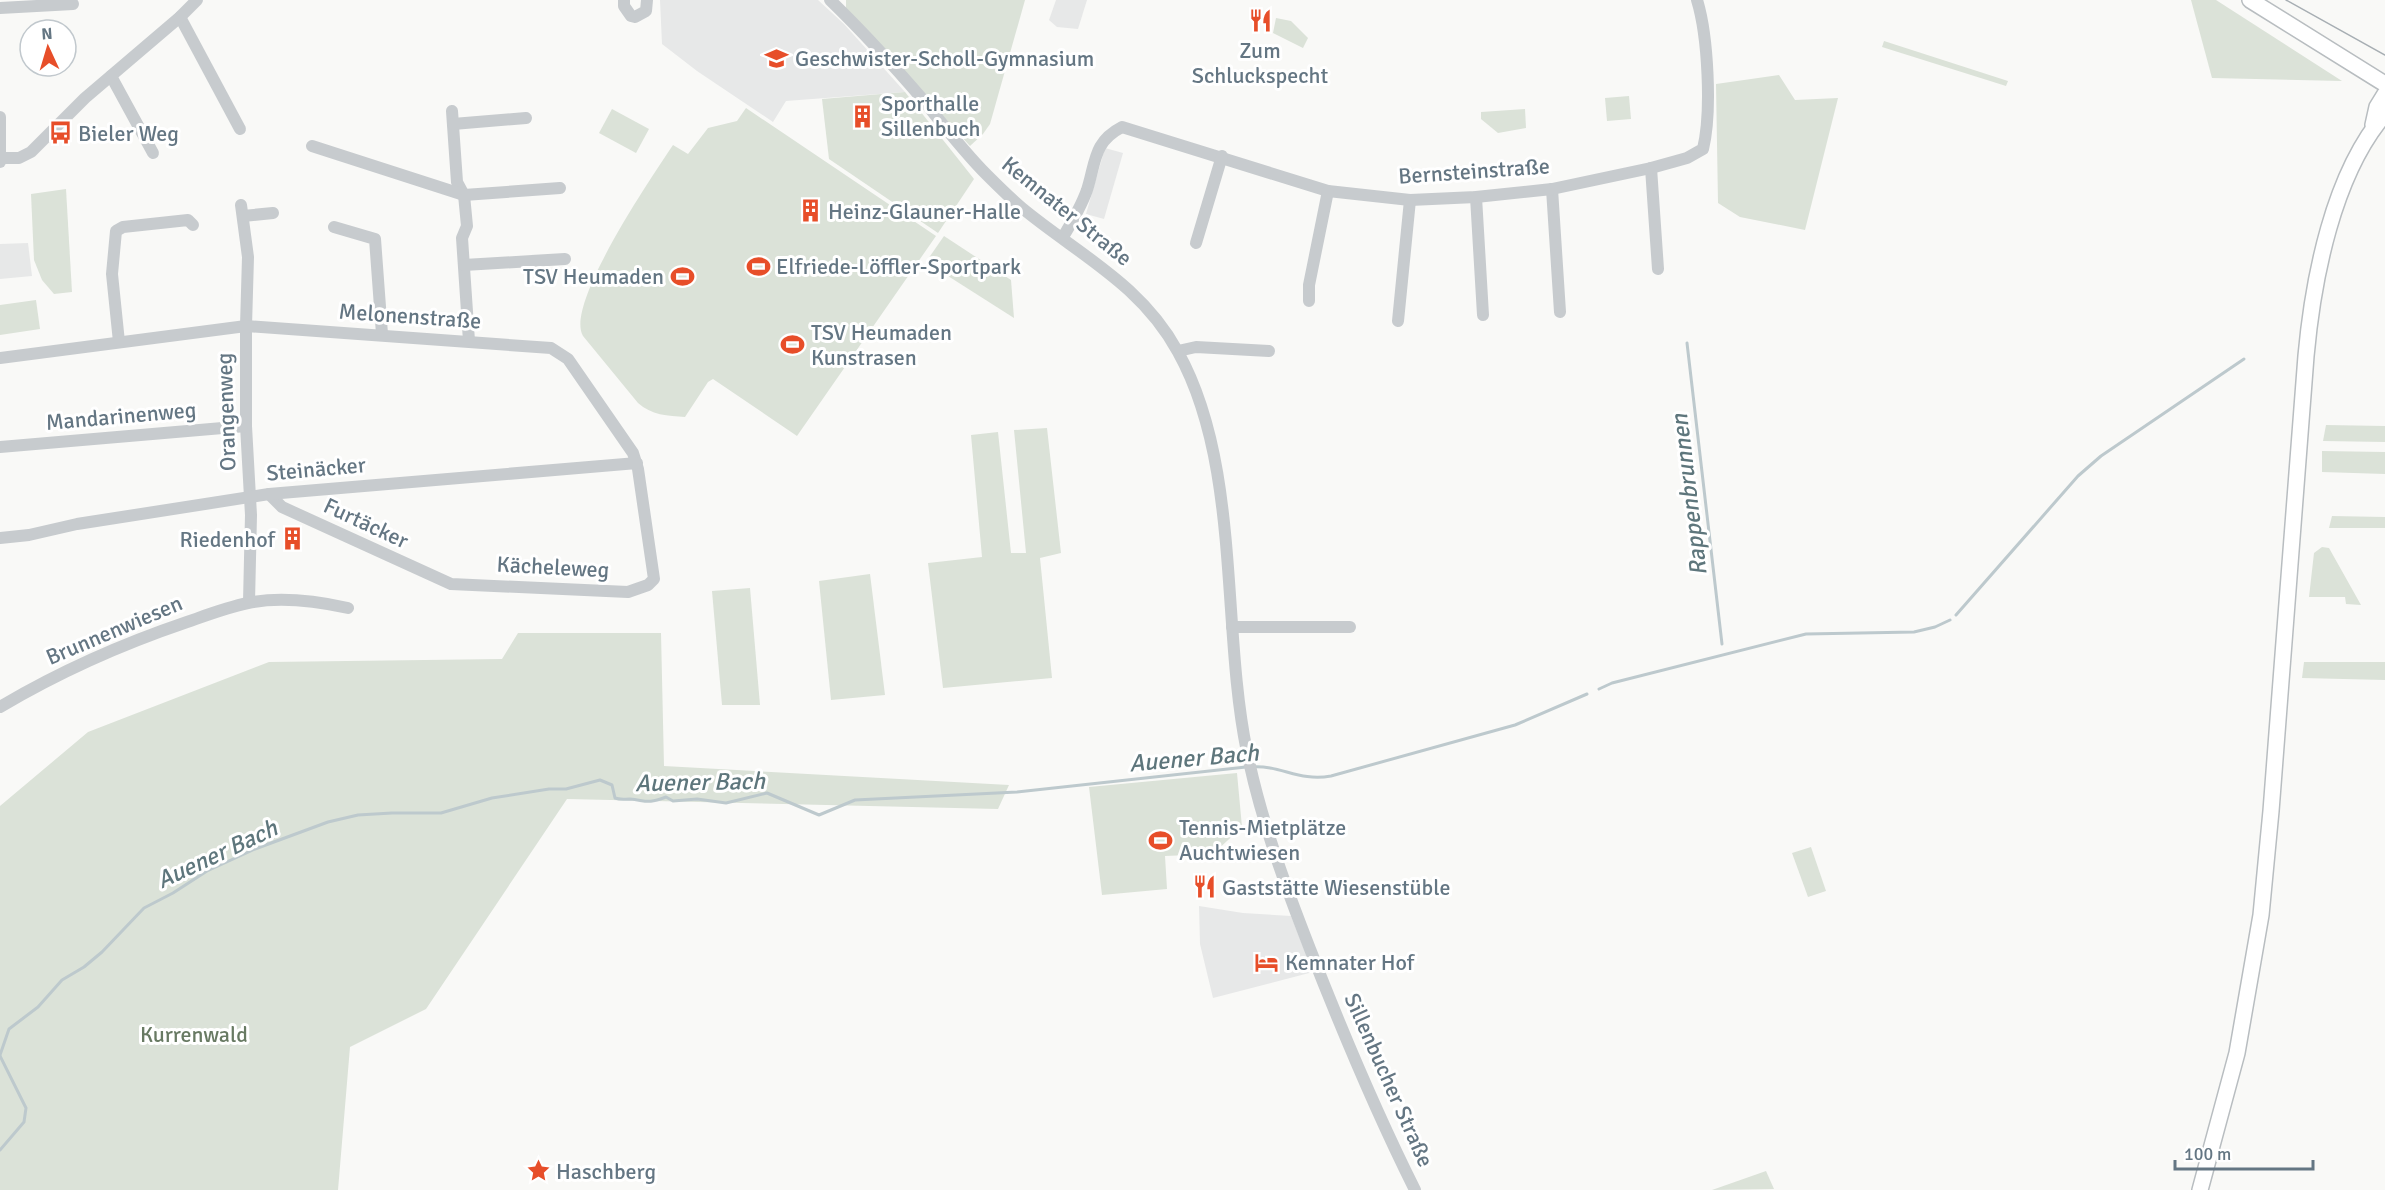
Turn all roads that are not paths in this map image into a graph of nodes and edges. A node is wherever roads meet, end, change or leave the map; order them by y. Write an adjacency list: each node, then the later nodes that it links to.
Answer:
1 (197, 0): 9 (street)
2 (624, 0): 3 (street)
3 (647, 0)
4 (830, 0): 33 (street, Kemnater Straße)
5 (1697, 0): 23 (street, Bernsteinstraße)
6 (2250, 0): 11 (main road)
7 (73, 4): 8 (street)
8 (0, 9)
9 (180, 17): 10 (street); 18 (street)
10 (111, 76): 20 (street); 22 (street)
11 (2385, 84)
12 (2385, 94): 16 (main road)
13 (2385, 114): 16 (main road)
14 (0, 117): 17 (street)
15 (526, 118): 27 (street)
16 (2379, 124): 64 (main road)
17 (0, 128): 22 (street)
18 (240, 129)
19 (312, 146): 27 (street)
20 (153, 153)
21 (1222, 156): 26 (street, Bernsteinstraße); 33 (street, Bernsteinstraße); 34 (street)
22 (1, 160)
23 (1651, 168): 25 (street, Bernsteinstraße); 37 (street)
24 (560, 188): 27 (street)
25 (1552, 189): 28 (street, Bernsteinstraße); 39 (street)
26 (1328, 191): 29 (street, Bernsteinstraße); 38 (street)
27 (464, 195): 36 (street)
28 (1476, 197): 29 (street, Bernsteinstraße); 40 (street)
29 (1410, 200): 41 (street)
30 (273, 213): 42 (street, Orangenweg)
31 (193, 225): 45 (street)
32 (334, 227): 43 (street)
33 (1063, 237): 46 (street, Kemnater Straße)
34 (1196, 243)
35 (565, 259): 36 (street)
36 (464, 265): 44 (street)
37 (1658, 269)
38 (1309, 301)
39 (1560, 312)
40 (1483, 315)
41 (1398, 321)
42 (246, 326): 43 (street, Melonenstraße); 45 (street, Melonenstraße); 49 (street, Orangenweg)
43 (382, 334): 44 (street, Melonenstraße)
44 (469, 341): 51 (street, Melonenstraße)
45 (119, 342): 48 (street, Melonenstraße)
46 (1178, 351): 47 (street); 54 (street, Kemnater Straße)
47 (1269, 351)
48 (0, 358)
49 (246, 426): 50 (street, Mandarinenweg); 53 (street, Orangenweg)
50 (0, 447)
51 (637, 463): 52 (street, Steinäcker); 56 (street, Melonenstraße)
52 (269, 494): 53 (street, Steinäcker); 57 (street, Furtäcker)
53 (250, 496): 55 (street, Steinäcker); 58 (street)
54 (1224, 534): 60 (street, Sillenbucher Straße)
55 (0, 538)
56 (652, 583): 57 (street, Kächeleweg)
57 (450, 584)
58 (249, 602): 59 (street, Brunnenwiesen); 62 (street, Brunnenwiesen)
59 (348, 608)
60 (1232, 627): 61 (street); 63 (street, Sillenbucher Straße)
61 (1350, 627)
62 (0, 707)
63 (1416, 1190)
64 (2200, 1190)

